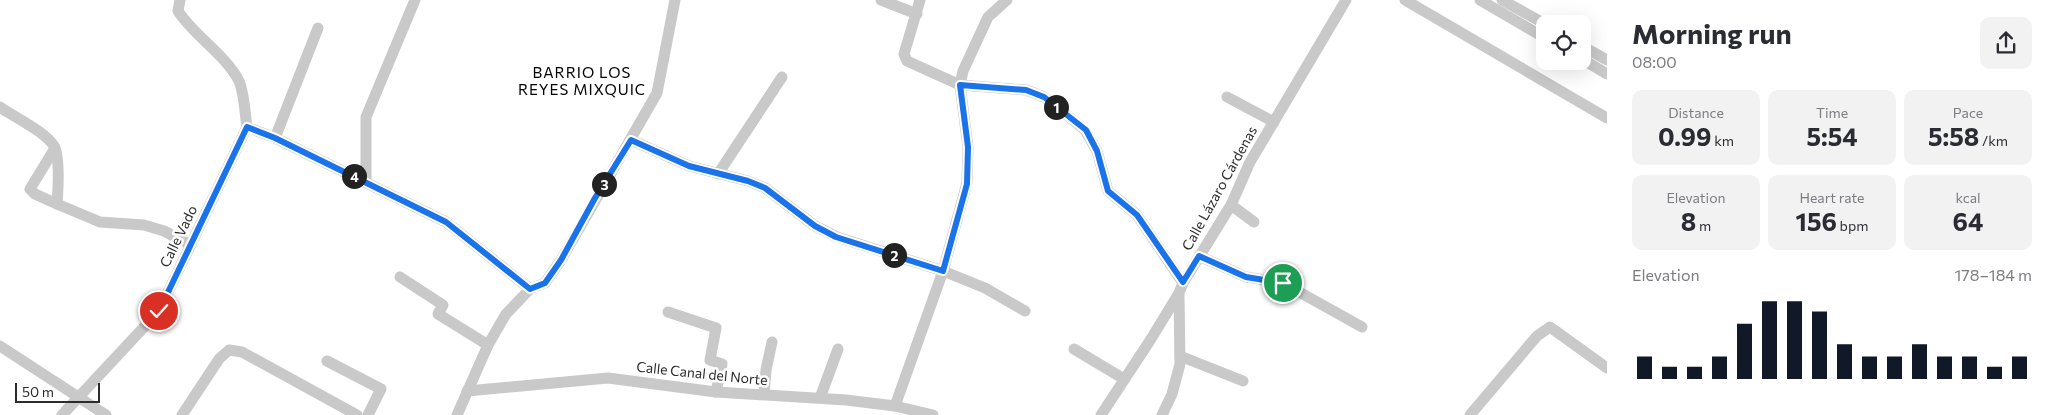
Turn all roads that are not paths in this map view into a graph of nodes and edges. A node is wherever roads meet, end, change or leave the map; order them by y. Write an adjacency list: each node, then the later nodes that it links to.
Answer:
1 (180, 0): 25 (street)
2 (415, 0): 30 (street)
3 (675, 0): 27 (street)
4 (881, 0): 11 (street)
5 (920, 0): 11 (street)
6 (1007, 0): 20 (street)
7 (1346, 0): 24 (street, Calle Lázaro Cárdenas)
8 (1405, 0): 23 (street)
9 (1480, 0): 14 (street)
10 (1502, 0): 12 (street)
11 (917, 14): 20 (street)
12 (1536, 19)
13 (318, 28): 26 (street)
14 (1536, 33)
15 (1591, 51): 16 (street)
16 (1607, 60)
17 (1591, 64): 18 (street)
18 (1607, 74)
19 (782, 77): 29 (street)
20 (960, 85): 36 (street); 38 (street)
21 (1227, 96): 24 (street)
22 (0, 108): 28 (street)
23 (1607, 118)
24 (1274, 122): 32 (street, Calle Lázaro Cárdenas)
25 (247, 127): 26 (street); 34 (street, Calle Vado)
26 (275, 138): 30 (street)
27 (631, 140): 29 (street); 39 (street)
28 (55, 148): 31 (street); 31 (street)
29 (718, 174): 36 (street)
30 (366, 182): 39 (street)
31 (57, 204): 34 (street)
32 (1231, 205): 33 (street); 35 (street, Calle Lázaro Cárdenas)
33 (1254, 222)
34 (191, 245): 56 (street, Calle Vado)
35 (1199, 256): 38 (street, Calle Lázaro Cárdenas); 42 (street)
36 (943, 271): 40 (street); 58 (street)
37 (400, 277): 44 (street)
38 (1181, 288): 48 (street); 51 (street, Calle Lázaro Cárdenas)
39 (530, 289): 44 (street)
40 (1025, 311)
41 (668, 312): 54 (street)
42 (1362, 327)
43 (772, 342): 55 (street)
44 (488, 345): 53 (street)
45 (0, 346): 56 (street)
46 (838, 349): 57 (street)
47 (1074, 349): 51 (street)
48 (1180, 356): 52 (street); 68 (street)
49 (327, 361): 64 (street)
50 (1607, 368): 69 (street)
51 (1124, 379): 67 (street, Calle Lázaro Cárdenas)
52 (1243, 381)
53 (467, 391): 54 (street, Calle Canal del Norte); 65 (street)
54 (716, 392): 55 (street, Calle Canal del Norte)
55 (764, 394): 57 (street, Calle Canal del Norte)
56 (78, 398): 60 (street, Calle Vado); 61 (street)
57 (820, 398): 58 (street, Calle Canal del Norte)
58 (895, 406): 59 (street, Calle Canal del Norte)
59 (908, 412): 66 (street, Calle Canal del Norte)
60 (62, 415)
61 (106, 415)
62 (182, 415): 63 (street)
63 (357, 415)
64 (368, 415)
65 (457, 415)
66 (933, 415)
67 (1101, 415)
68 (1162, 415)
69 (1470, 415)

